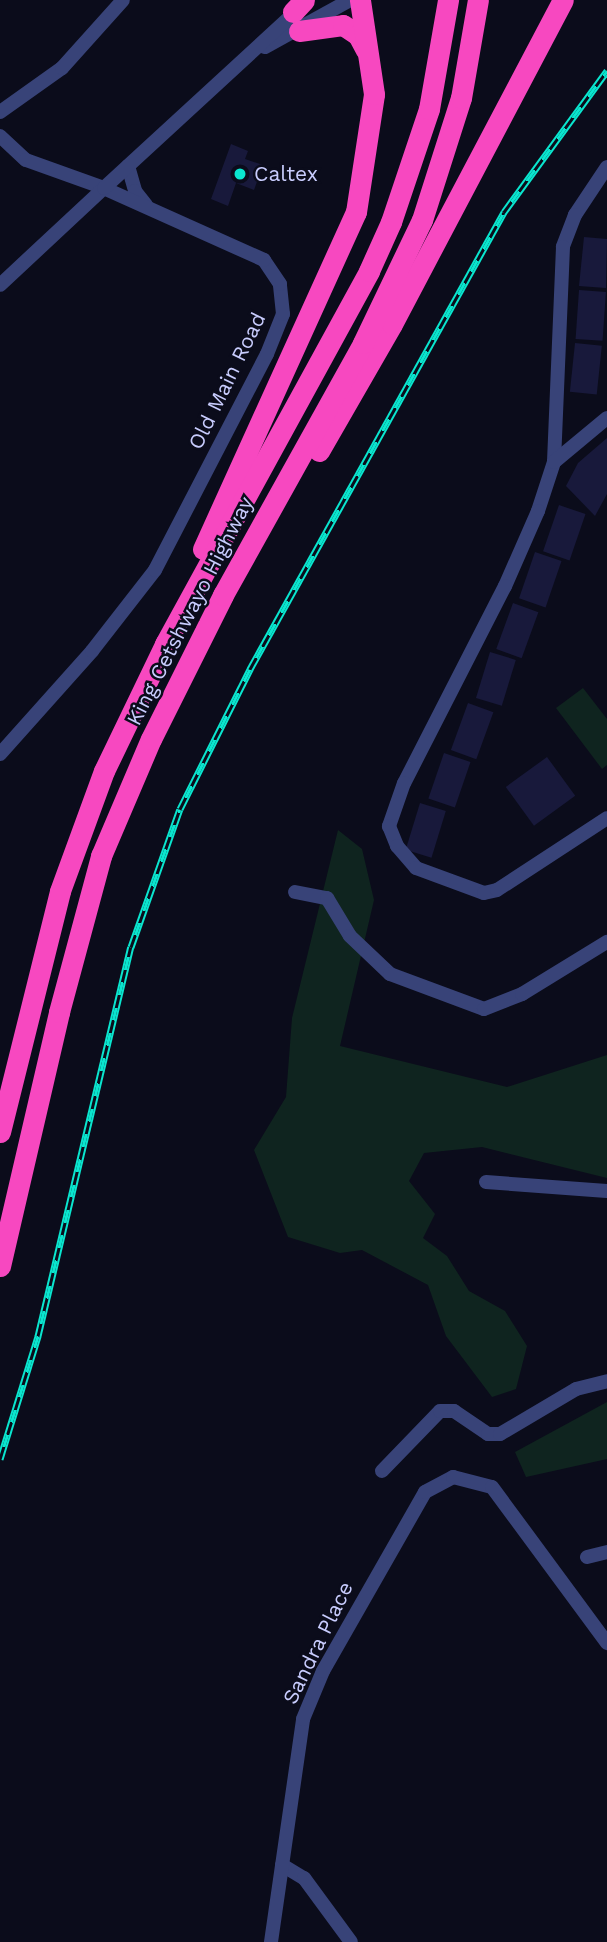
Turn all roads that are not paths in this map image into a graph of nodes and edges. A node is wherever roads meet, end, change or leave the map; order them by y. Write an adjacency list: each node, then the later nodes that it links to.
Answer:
1 (123, 0): 12 (street)
2 (313, 0): 9 (street)
3 (350, 0): 9 (street)
4 (360, 0): 10 (highway)
5 (448, 0): 21 (highway, King Cetshwayo Highway)
6 (478, 0): 22 (highway, King Cetshwayo Highway)
7 (552, 0): 11 (highway)
8 (563, 0): 11 (highway)
9 (299, 14): 10 (highway); 14 (street)
10 (372, 65): 21 (highway)
11 (526, 71): 22 (highway)
12 (0, 112)
13 (0, 136): 16 (street, Old Main Road)
14 (128, 166): 16 (street); 17 (street)
15 (607, 167): 20 (street)
16 (104, 188): 17 (street, Old Main Road); 18 (street)
17 (148, 208): 23 (street, Old Main Road)
18 (0, 285)
19 (607, 418): 20 (street)
20 (554, 463): 24 (street)
21 (165, 644): 27 (highway, King Cetshwayo Highway)
22 (198, 646): 30 (highway, King Cetshwayo Highway)
23 (0, 754)
24 (607, 818)
25 (295, 892): 26 (street)
26 (607, 942)
27 (0, 1132)
28 (486, 1182): 29 (street)
29 (607, 1191)
30 (0, 1266)
31 (607, 1381): 32 (street)
32 (382, 1471)
33 (607, 1552): 34 (street)
34 (587, 1557)
35 (607, 1643): 36 (street, Sandra Place)
36 (282, 1865): 37 (street, Sandra Place); 38 (street)
37 (271, 1942)
38 (351, 1942)

